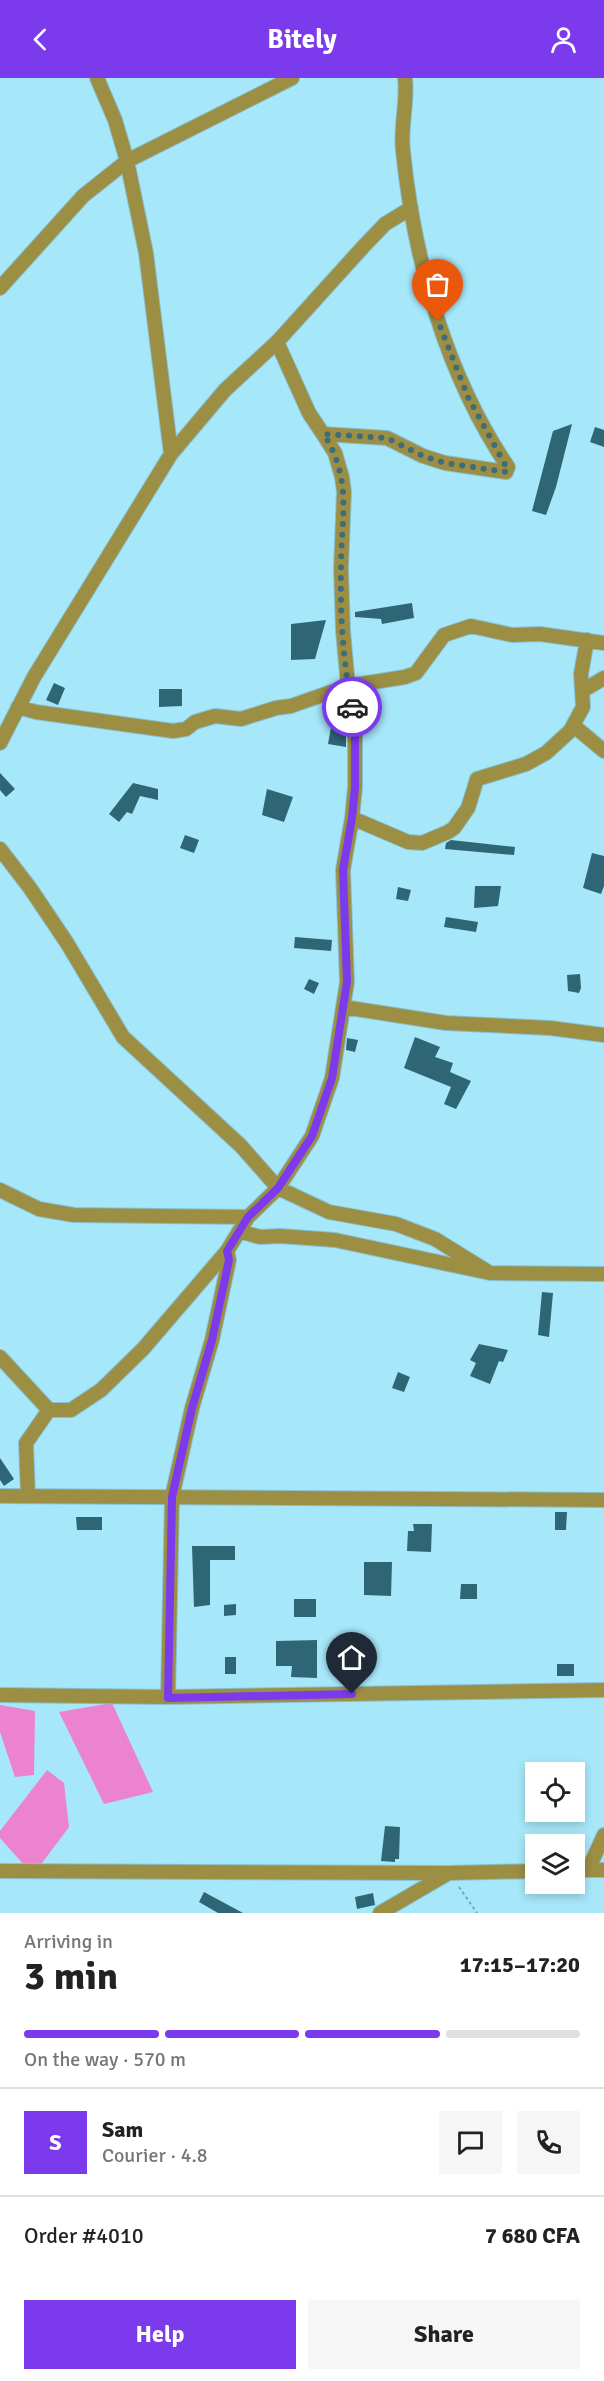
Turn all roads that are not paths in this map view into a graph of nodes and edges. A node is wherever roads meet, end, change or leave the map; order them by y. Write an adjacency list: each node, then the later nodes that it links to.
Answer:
1 (97, 78): 4 (street)
2 (292, 78): 4 (street)
3 (405, 78): 5 (street)
4 (127, 161): 6 (street); 9 (street)
5 (411, 208): 7 (street); 8 (street)
6 (0, 288)
7 (277, 342): 8 (street); 9 (street)
8 (324, 434): 13 (street)
9 (171, 454): 15 (street)
10 (587, 640): 11 (street); 13 (street); 14 (street)
11 (604, 643)
12 (604, 678): 14 (street)
13 (348, 686): 15 (street); 19 (street)
14 (582, 691): 16 (street)
15 (18, 707): 17 (street)
16 (574, 726): 18 (street); 19 (street)
17 (0, 743)
18 (604, 751)
19 (352, 818): 21 (street)
20 (0, 849): 23 (street)
21 (343, 1007): 22 (street); 23 (street)
22 (604, 1035)
23 (278, 1188): 25 (street); 28 (street)
24 (0, 1190): 25 (street)
25 (248, 1217): 26 (street)
26 (239, 1231): 27 (street); 28 (street)
27 (227, 1251): 31 (street); 34 (street)
28 (490, 1273): 29 (street)
29 (604, 1274)
30 (0, 1356): 31 (street)
31 (49, 1410): 33 (street)
32 (0, 1496): 33 (street)
33 (28, 1496): 34 (street)
34 (172, 1497): 35 (street); 38 (street)
35 (604, 1500)
36 (604, 1690): 38 (street)
37 (0, 1695): 38 (street)
38 (168, 1698)
39 (604, 1835): 40 (street)
40 (585, 1864)
41 (585, 1870): 42 (street)
42 (604, 1870)
43 (0, 1871): 45 (street)
44 (525, 1871): 45 (street)
45 (448, 1873): 46 (street)
46 (380, 1913)

